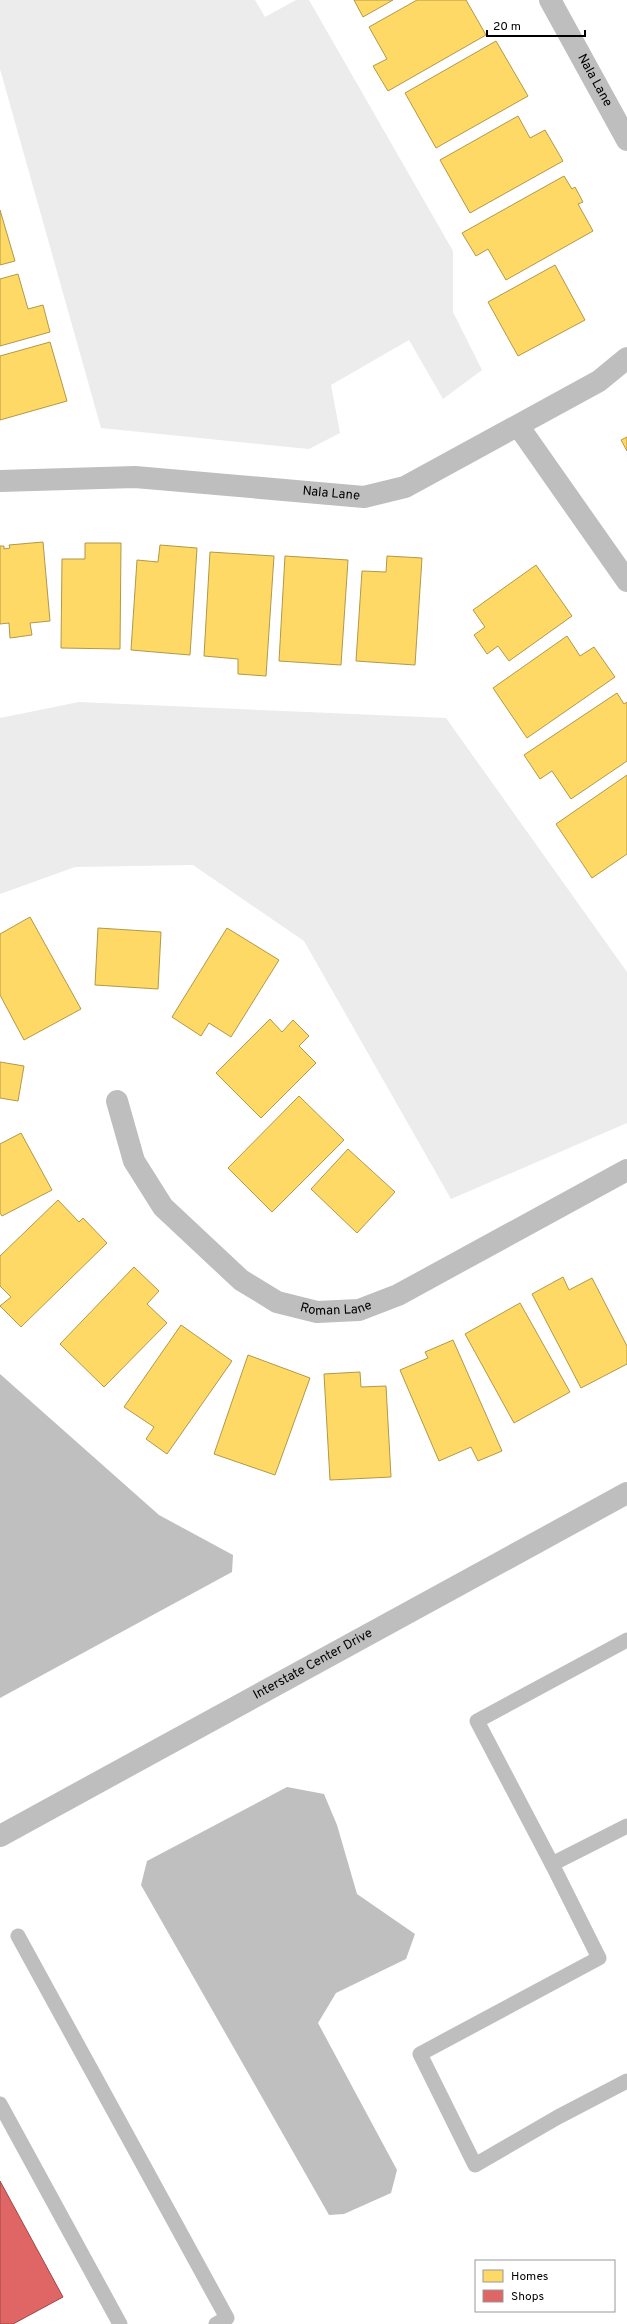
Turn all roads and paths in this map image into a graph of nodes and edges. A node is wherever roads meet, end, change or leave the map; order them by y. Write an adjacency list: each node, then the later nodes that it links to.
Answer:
1 (550, 0): 2 (street, Nala Lane)
2 (627, 140)
3 (627, 358): 4 (street, Nala Lane)
4 (519, 427): 5 (street, Nala Lane); 6 (street)
5 (0, 481)
6 (627, 581)
7 (117, 1101): 8 (street, Roman Lane)
8 (627, 1170)
9 (627, 1493): 12 (street, Interstate Center Drive)
10 (627, 1640): 13 (lane)
11 (627, 1826): 13 (lane)
12 (0, 1836)
13 (552, 1864): 15 (lane)
14 (18, 1936): 18 (lane)
15 (627, 2081)
16 (0, 2104): 17 (lane)
17 (120, 2324)
18 (216, 2324)

